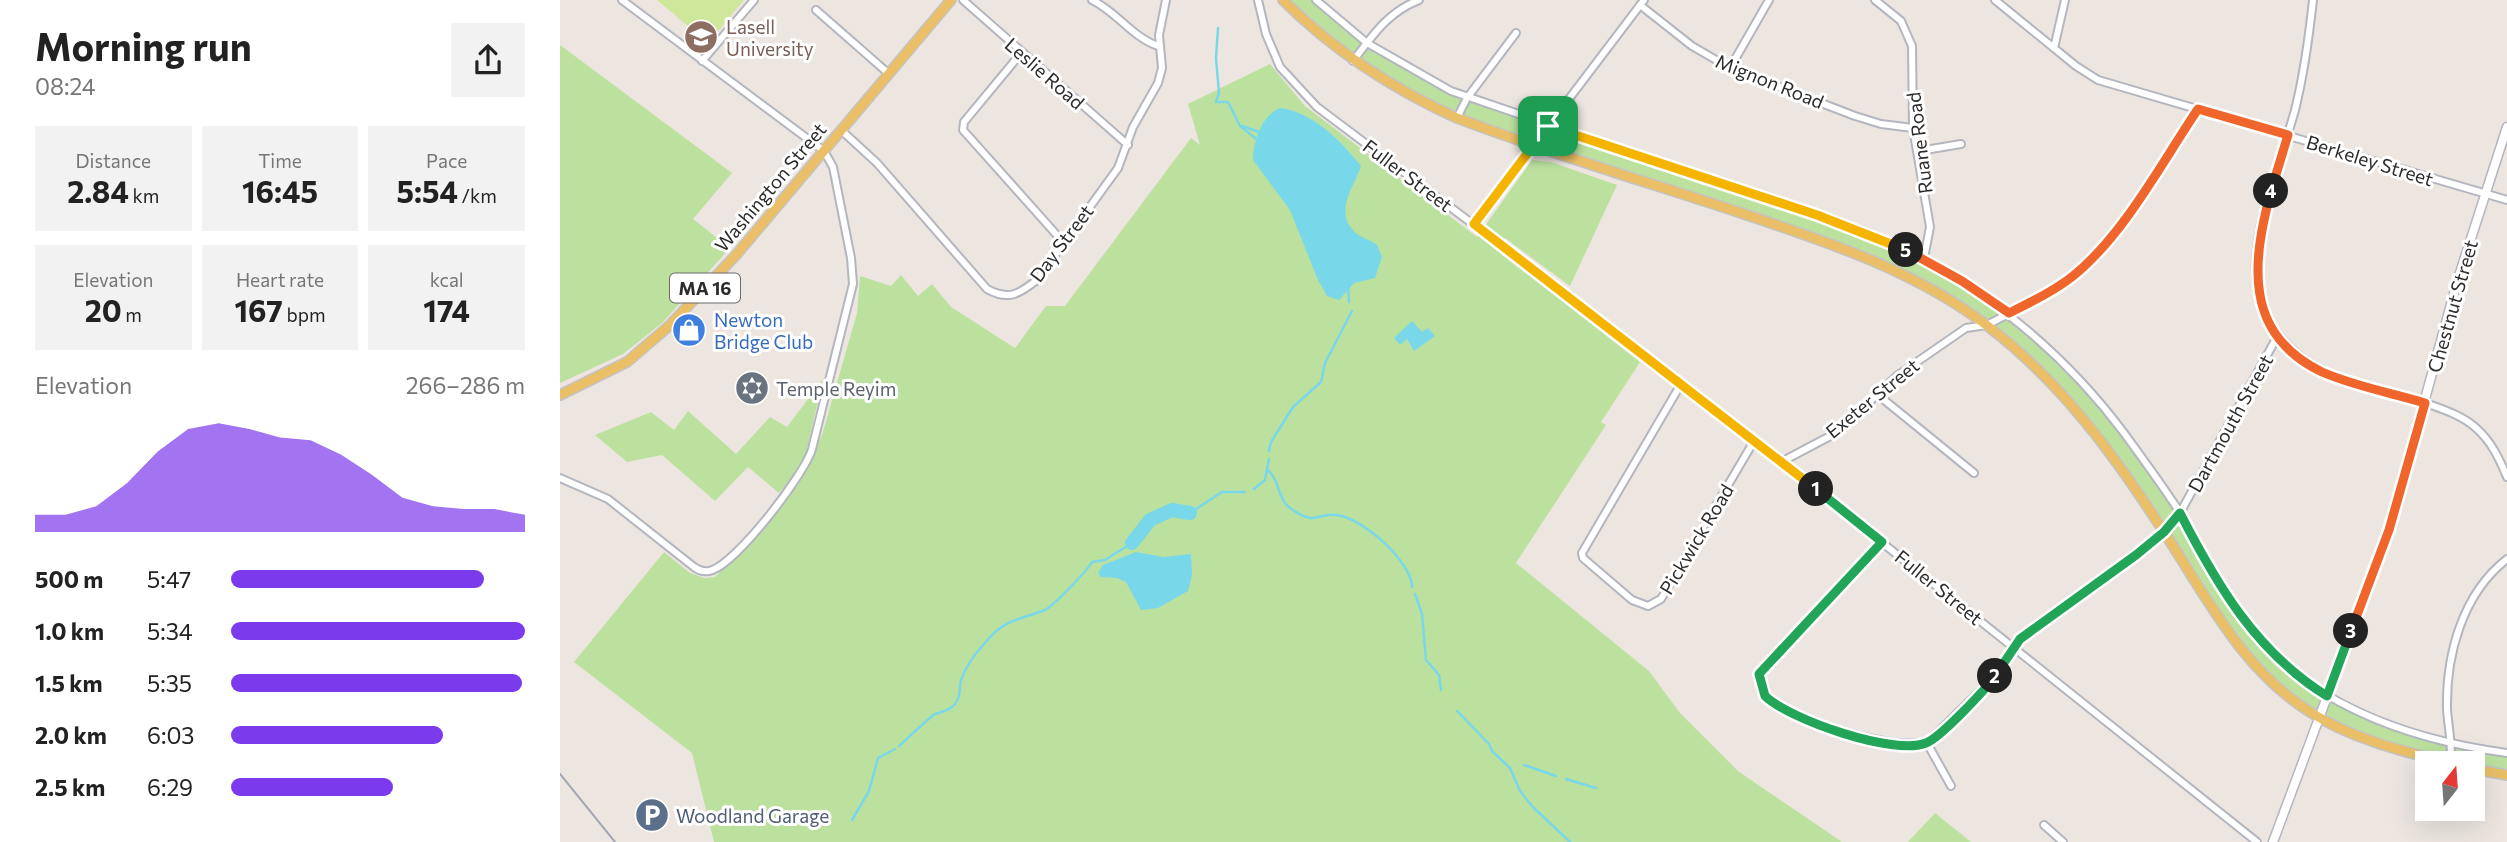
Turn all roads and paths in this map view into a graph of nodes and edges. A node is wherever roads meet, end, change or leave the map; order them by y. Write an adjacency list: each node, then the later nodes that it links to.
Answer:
1 (622, 0): 23 (street)
2 (754, 0): 23 (street)
3 (951, 0): 26 (main road, Washington Street / MA 16)
4 (962, 0): 22 (street, Leslie Road)
5 (1092, 0): 20 (street)
6 (1166, 0): 20 (street, Day Street)
7 (1258, 0): 42 (street, Fuller Street)
8 (1283, 0): 24 (main road)
9 (1316, 0): 19 (street)
10 (1419, 0): 19 (street)
11 (1769, 0): 25 (street)
12 (1874, 0): 32 (street, Ruane Road)
13 (1995, 0): 21 (street, Berkeley Street)
14 (2066, 0): 21 (street)
15 (2313, 0): 34 (street)
16 (1642, 3): 25 (street, Mignon Road); 30 (street)
17 (816, 10): 26 (street)
18 (1516, 33): 27 (street)
19 (1367, 43): 24 (street); 27 (street)
20 (1158, 46): 36 (street, Day Street)
21 (2054, 48): 28 (street, Berkeley Street)
22 (1022, 52): 36 (street, Leslie Road); 43 (street)
23 (702, 61): 38 (street)
24 (1353, 61): 29 (main road)
25 (1730, 68): 32 (street, Mignon Road)
26 (888, 73): 33 (main road, Washington Street / MA 16)
27 (1467, 98): 29 (street); 30 (street)
28 (2198, 109): 34 (street, Berkeley Street); 45 (street, Exeter Street)
29 (1457, 118): 37 (main road)
30 (1548, 126): 37 (street); 44 (street)
31 (2507, 127): 40 (main road, Chestnut Street)
32 (1913, 128): 39 (street, Ruane Road)
33 (841, 131): 38 (main road, Washington Street / MA 16); 43 (street, Day Street)
34 (2288, 135): 40 (street, Berkeley Street); 47 (street)
35 (1961, 144): 39 (street)
36 (1128, 145): 43 (street, Day Street)
37 (1533, 145): 42 (street); 46 (main road)
38 (824, 151): 49 (main road, Washington Street / MA 16); 56 (street)
39 (1919, 151): 44 (street, Ruane Road)
40 (2484, 194): 41 (street, Berkeley Street); 51 (main road, Chestnut Street)
41 (2507, 200)
42 (1474, 224): 48 (street, Fuller Street)
43 (1063, 242)
44 (1923, 258): 45 (street)
45 (2009, 313): 46 (street, Exeter Street); 57 (street)
46 (1987, 325): 50 (street, Exeter Street); 58 (main road)
47 (2277, 337): 51 (street); 57 (street, Dartmouth Street)
48 (1681, 384): 52 (street, Fuller Street); 52 (street, Pickwick Road)
49 (560, 396)
50 (1878, 396): 53 (street, Exeter Street); 54 (street)
51 (2425, 403): 55 (street); 62 (main road, Chestnut Street)
52 (1754, 441): 53 (street, Fuller Street)
53 (1781, 462): 59 (street, Fuller Street)
54 (1974, 473)
55 (2507, 477)
56 (560, 478)
57 (2180, 513): 58 (street, Dartmouth Street); 62 (street)
58 (2164, 532): 61 (street, Dartmouth Street); 63 (main road)
59 (1882, 542): 61 (street, Fuller Street); 65 (street)
60 (2507, 559): 64 (street)
61 (2012, 646): 65 (street, Dartmouth Street); 74 (street, Fuller Street)
62 (2327, 696): 63 (main road, Chestnut Street); 64 (street)
63 (2319, 717): 67 (main road); 75 (main road, Chestnut Street)
64 (2450, 741): 66 (street); 68 (street)
65 (1927, 743): 71 (street)
66 (2450, 751)
67 (2415, 753)
68 (2507, 753)
69 (2485, 771): 70 (main road)
70 (2507, 775)
71 (1951, 786)
72 (2044, 825): 73 (street)
73 (2063, 842)
74 (2257, 842)
75 (2273, 842)

